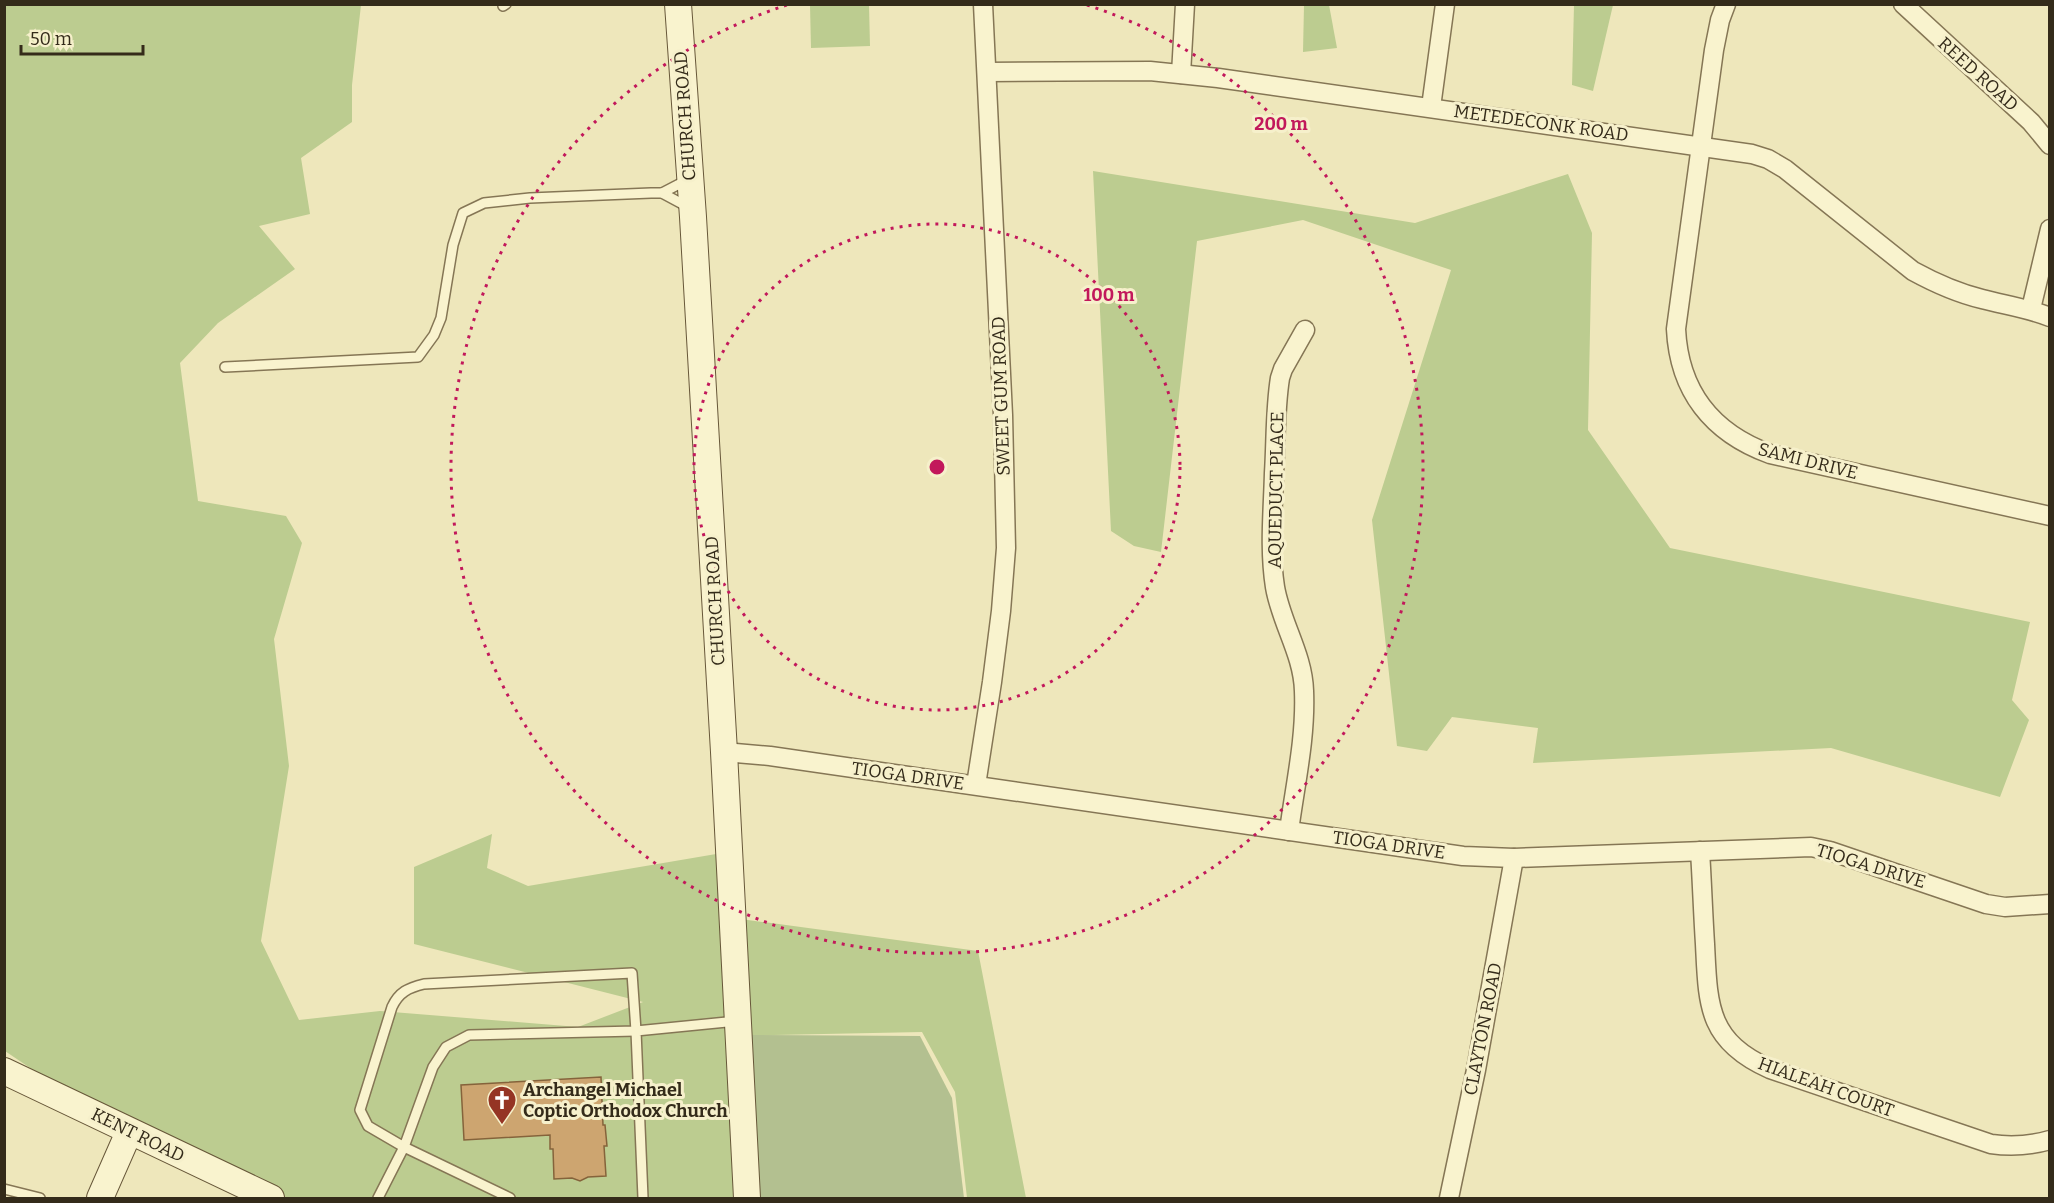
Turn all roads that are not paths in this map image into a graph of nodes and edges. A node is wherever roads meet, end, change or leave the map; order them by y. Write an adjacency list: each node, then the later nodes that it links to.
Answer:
1 (678, 4): 12 (street, CHURCH ROAD)
2 (983, 4): 7 (street, SWEET GUM ROAD)
3 (1185, 4): 8 (street)
4 (1445, 4): 9 (street)
5 (1726, 4): 10 (street)
6 (1903, 4): 11 (street, REED ROAD)
7 (987, 72): 8 (street, METEDECONK ROAD); 22 (street, SWEET GUM ROAD)
8 (1181, 74): 9 (street, METEDECONK ROAD)
9 (1431, 107): 10 (street, METEDECONK ROAD)
10 (1701, 146): 16 (street, METEDECONK ROAD); 20 (street, SAMI DRIVE)
11 (2049, 146)
12 (690, 179): 13 (lane); 14 (street, CHURCH ROAD)
13 (662, 193): 14 (lane); 19 (lane)
14 (692, 209): 21 (street, CHURCH ROAD)
15 (2049, 229): 16 (street)
16 (2031, 309): 17 (street, METEDECONK ROAD)
17 (2049, 317)
18 (1305, 330): 23 (street, AQUEDUCT PLACE)
19 (225, 367)
20 (2049, 516)
21 (724, 753): 22 (street, TIOGA DRIVE); 27 (street, CHURCH ROAD)
22 (976, 785): 23 (street, TIOGA DRIVE)
23 (1289, 831): 25 (street, TIOGA DRIVE)
24 (1700, 850): 25 (street, TIOGA DRIVE); 26 (street, TIOGA DRIVE); 31 (street, HIALEAH COURT)
25 (1514, 858): 41 (street, CLAYTON ROAD)
26 (2049, 904)
27 (737, 1021): 28 (lane); 40 (street, CHURCH ROAD)
28 (636, 1031): 32 (lane); 32 (lane); 39 (lane)
29 (4, 1071): 30 (street, KENT ROAD)
30 (129, 1132): 35 (street); 36 (street, KENT ROAD)
31 (2049, 1140)
32 (404, 1147): 37 (lane); 38 (lane)
33 (4, 1189): 34 (lane)
34 (40, 1198)
35 (100, 1198)
36 (271, 1198)
37 (378, 1198)
38 (510, 1198)
39 (644, 1198)
40 (747, 1198)
41 (1449, 1198)

